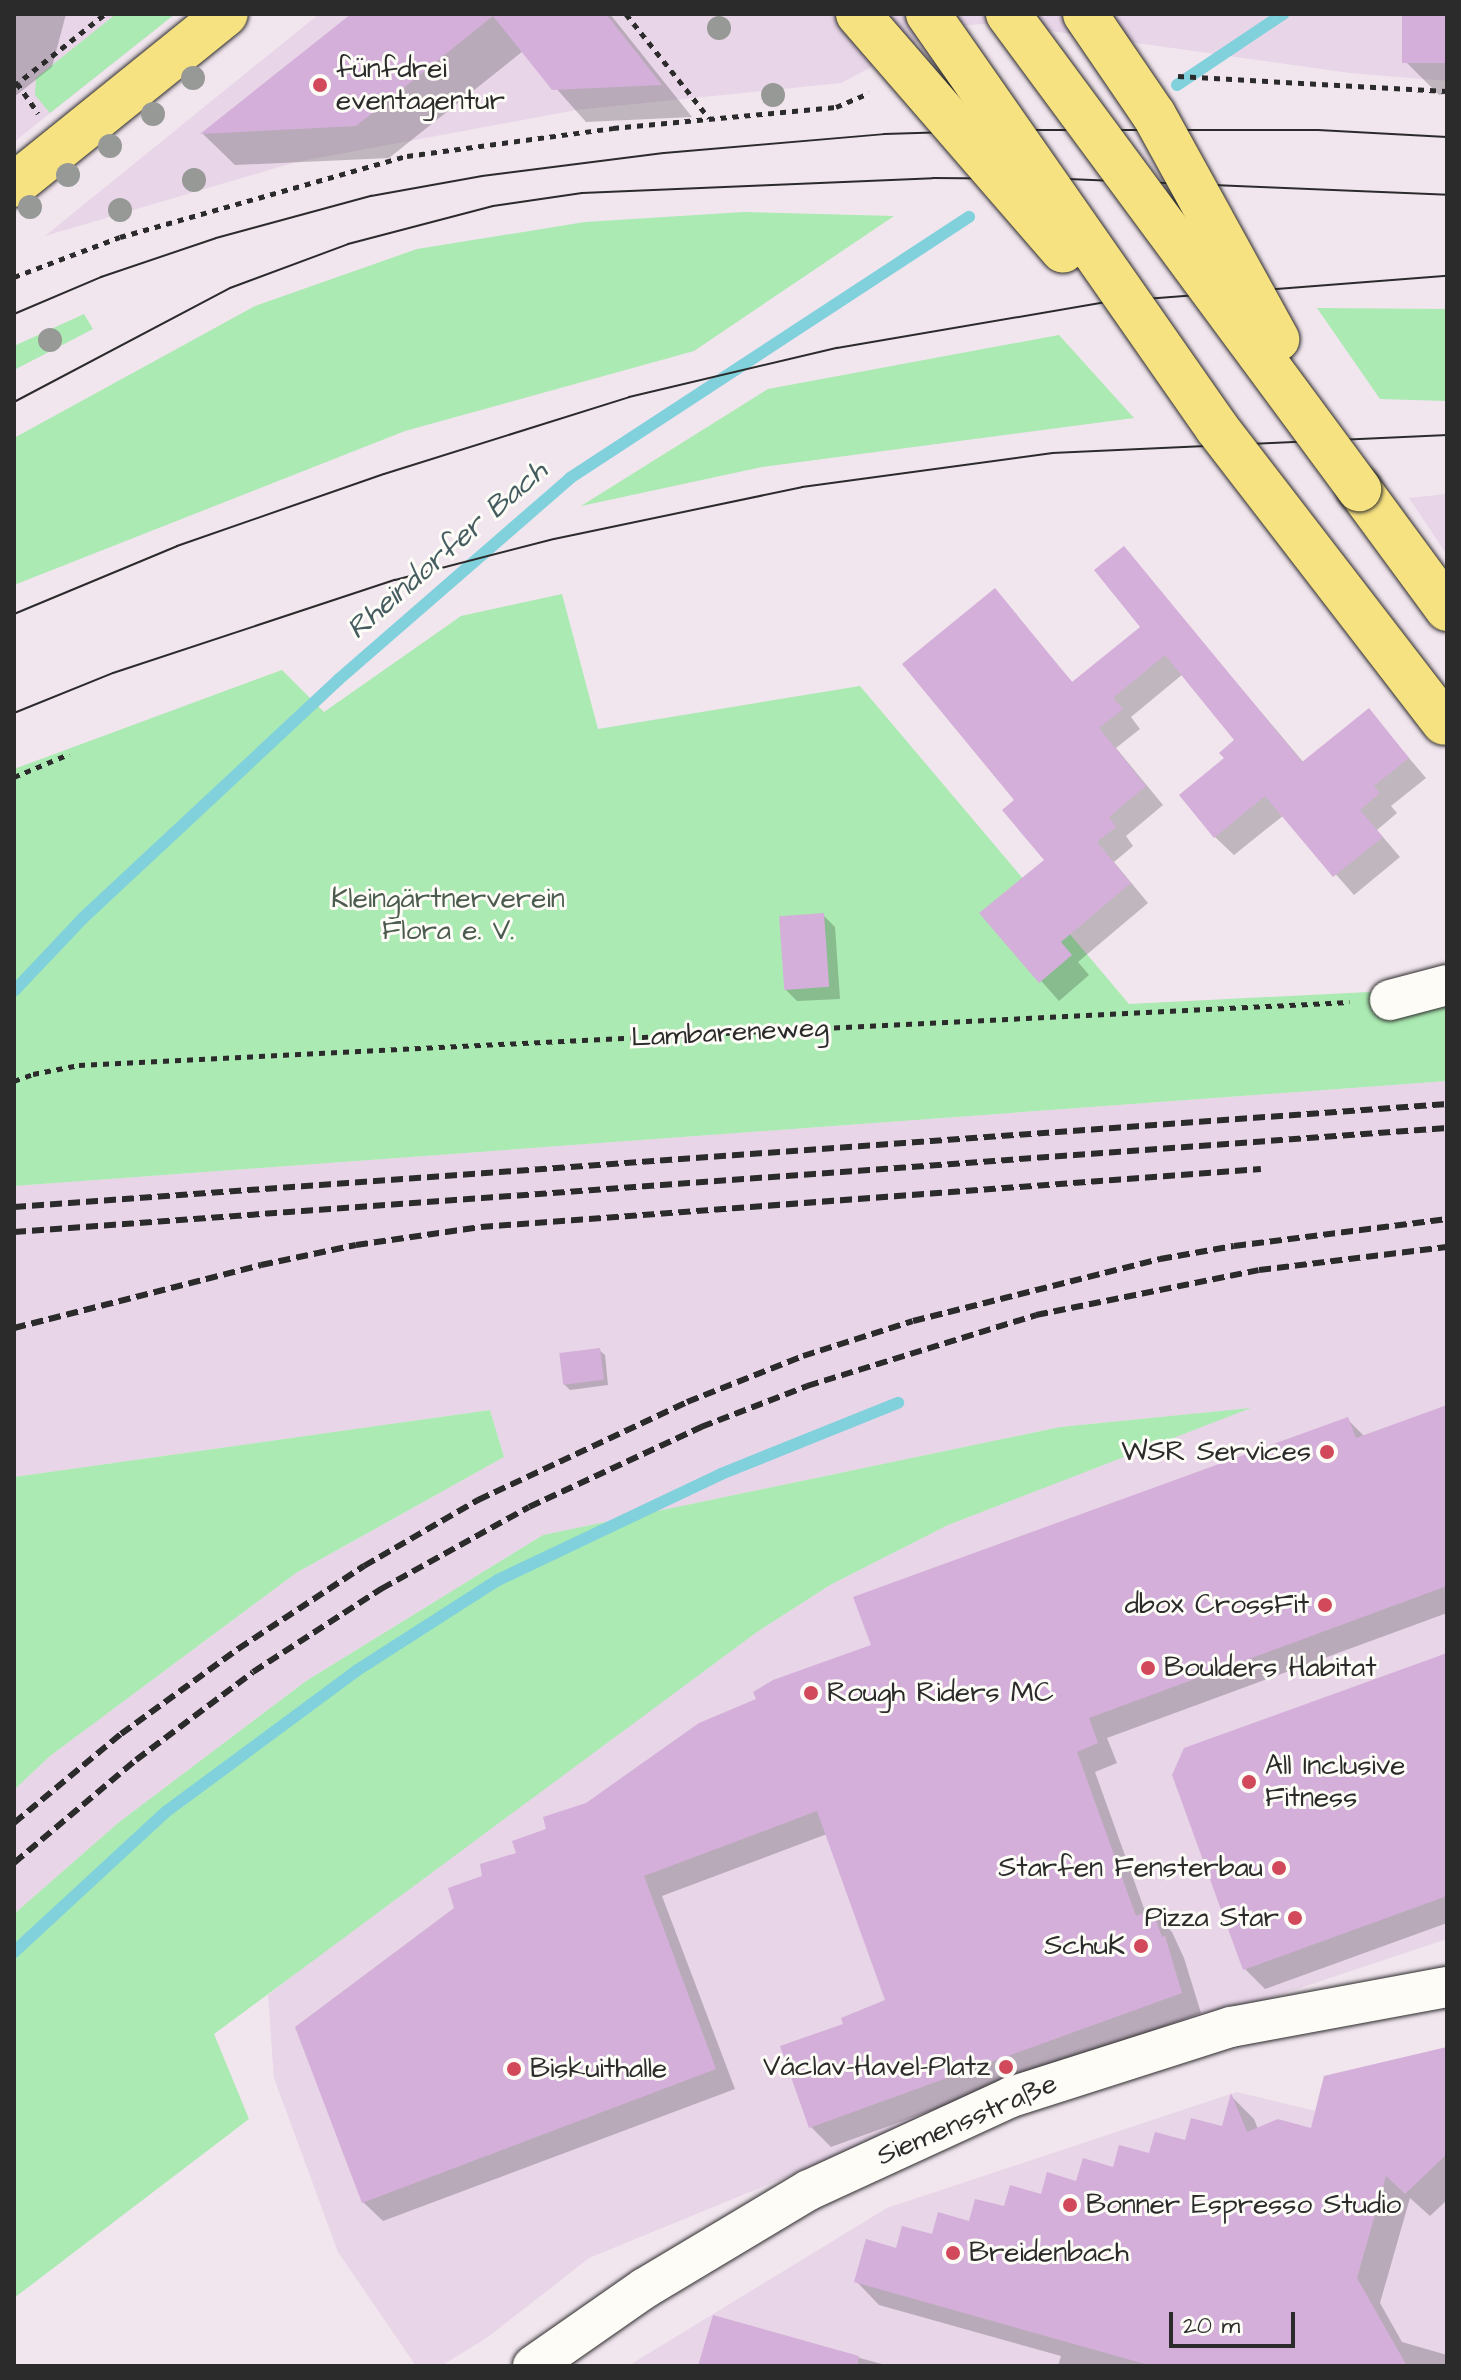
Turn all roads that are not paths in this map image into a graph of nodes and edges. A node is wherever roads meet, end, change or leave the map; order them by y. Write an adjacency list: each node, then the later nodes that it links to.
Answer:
1 (226, 14): 6 (main road)
2 (858, 14): 7 (main road, bridge)
3 (928, 14): 7 (main road, bridge)
4 (1008, 14): 8 (main road, bridge)
5 (1085, 14): 8 (main road, bridge)
6 (14, 185)
7 (1217, 428): 10 (main road, bridge)
8 (1359, 489): 9 (main road)
9 (1447, 609)
10 (1447, 727)
11 (1447, 985): 12 (street)
12 (1390, 1000)
13 (1447, 1987): 14 (street, Siemensstraße)
14 (533, 2366)

